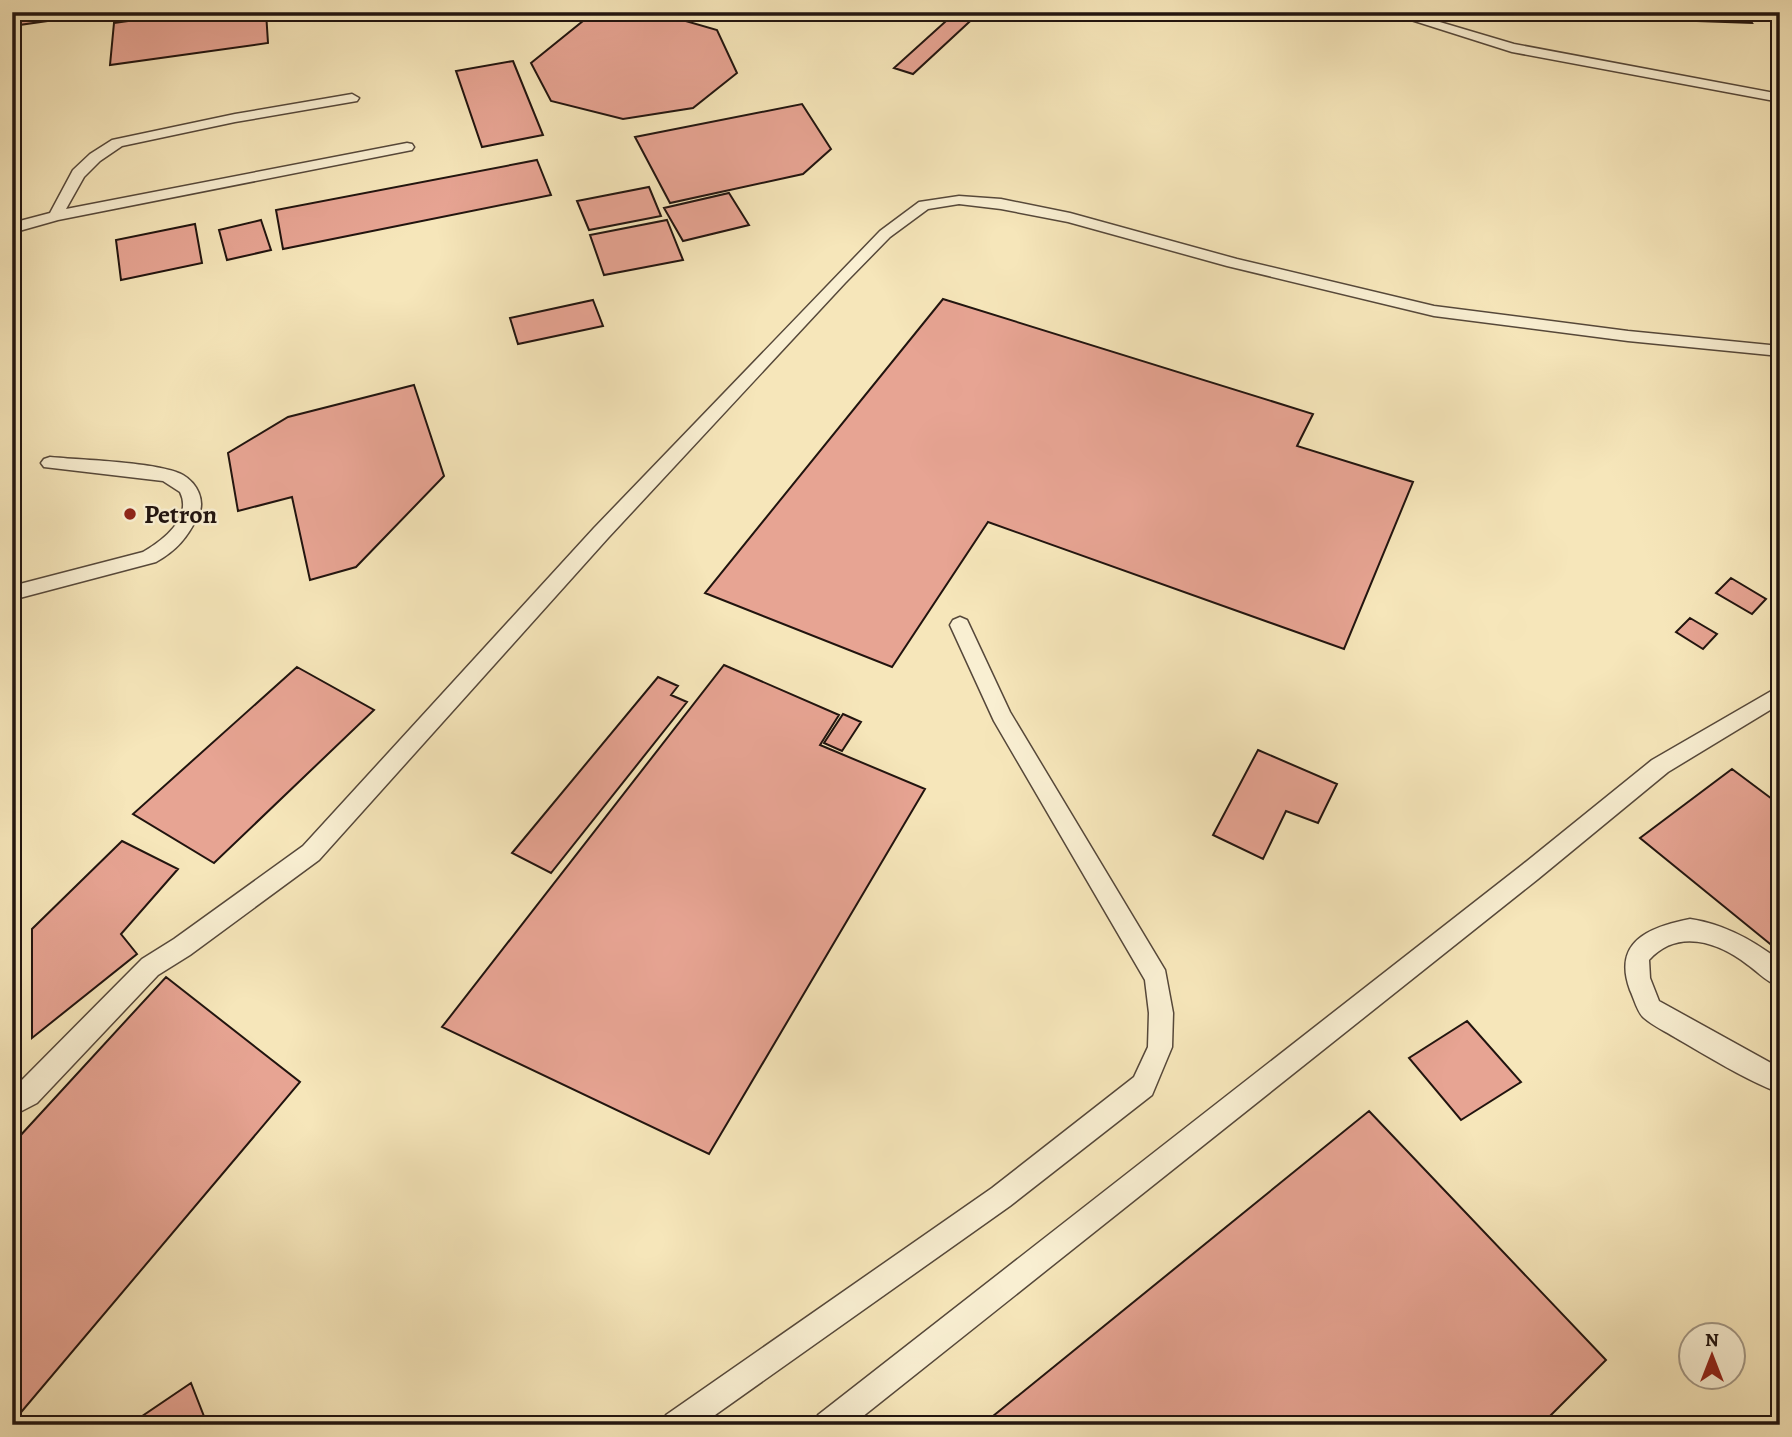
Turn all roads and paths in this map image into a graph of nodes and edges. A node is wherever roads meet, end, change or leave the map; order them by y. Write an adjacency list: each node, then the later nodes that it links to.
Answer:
1 (1392, 12): 3 (lane)
2 (352, 98): 5 (lane)
3 (1780, 98)
4 (407, 147): 5 (lane)
5 (56, 216): 6 (lane)
6 (12, 228)
7 (1780, 351): 14 (lane)
8 (50, 463): 9 (lane)
9 (12, 593)
10 (960, 625): 15 (lane)
11 (1780, 694): 16 (lane)
12 (1780, 976): 13 (lane)
13 (1780, 1081)
14 (12, 1104)
15 (676, 1425)
16 (828, 1425)

